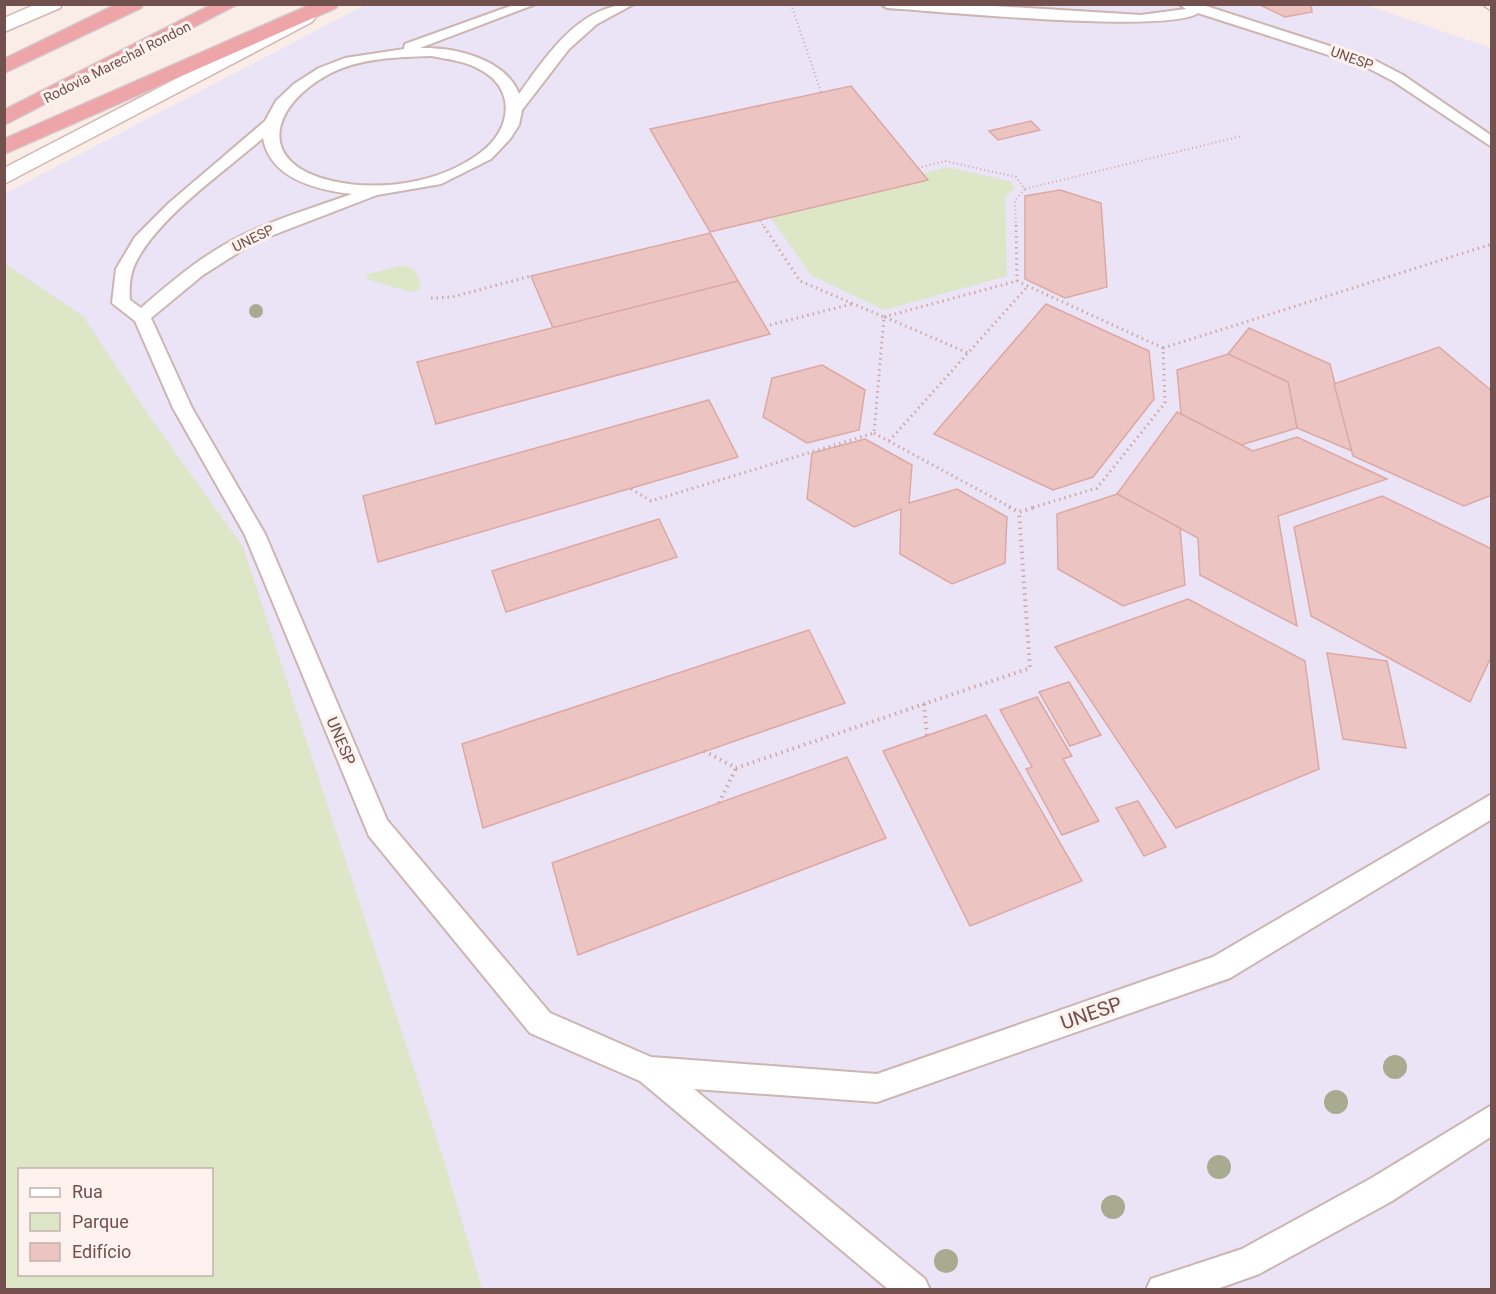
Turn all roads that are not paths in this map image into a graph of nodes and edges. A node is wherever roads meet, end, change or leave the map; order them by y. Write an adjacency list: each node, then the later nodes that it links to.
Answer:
1 (53, 4): 9 (main road)
2 (134, 4): 11 (highway)
3 (228, 4): 13 (highway, Rodovia Marechal Rondon)
4 (330, 4): 16 (highway); 17 (main road)
5 (530, 4): 10 (lane, UNESP)
6 (628, 4): 12 (lane, UNESP)
7 (887, 4): 8 (lane, UNESP)
8 (1194, 6): 15 (lane, UNESP)
9 (4, 26)
10 (394, 53): 12 (lane, UNESP); 14 (lane, UNESP)
11 (4, 67)
12 (517, 107): 18 (lane, UNESP)
13 (4, 119)
14 (269, 125): 18 (lane, UNESP); 19 (lane, UNESP)
15 (1491, 143)
16 (4, 147)
17 (4, 177)
18 (380, 190): 19 (lane, UNESP)
19 (142, 317): 21 (lane, UNESP)
20 (1491, 805): 21 (lane, UNESP)
21 (650, 1071): 23 (lane, UNESP)
22 (1491, 1119): 24 (lane)
23 (914, 1290)
24 (1162, 1290)

